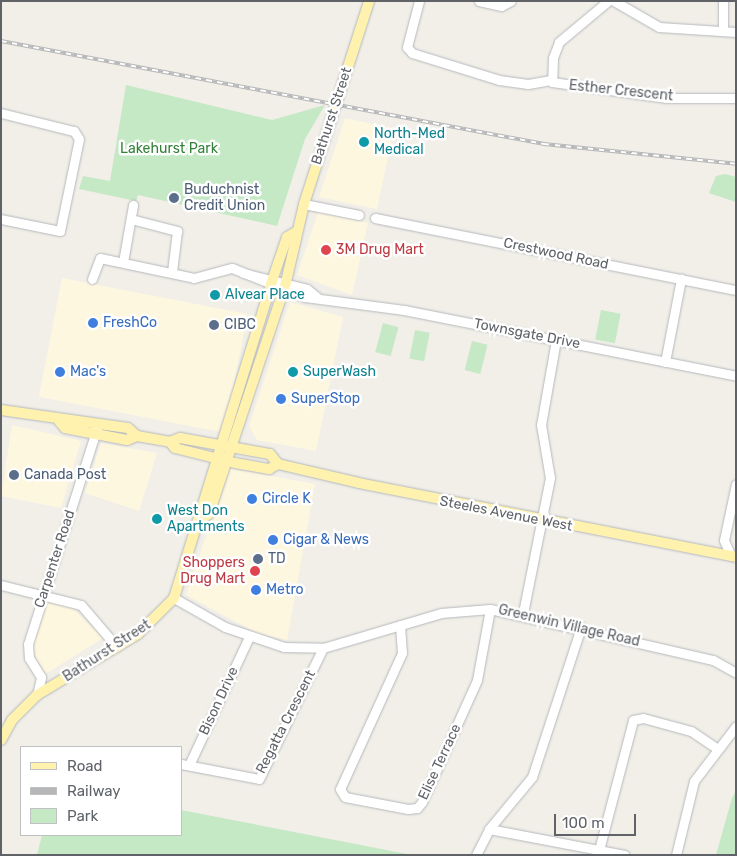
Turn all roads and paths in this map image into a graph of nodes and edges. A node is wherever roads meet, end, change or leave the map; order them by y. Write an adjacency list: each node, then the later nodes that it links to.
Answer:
1 (369, 1): 13 (main road, Bathurst Street)
2 (419, 1): 10 (street)
3 (479, 1): 4 (street)
4 (511, 1)
5 (608, 1): 10 (street, Esther Crescent)
6 (614, 1): 8 (street)
7 (723, 1): 8 (street)
8 (723, 31): 9 (street)
9 (736, 32)
10 (550, 80): 11 (street, Esther Crescent)
11 (736, 98)
12 (1, 113): 17 (street)
13 (304, 204): 15 (street); 19 (main road, Bathurst Street)
14 (133, 205): 18 (street)
15 (359, 215)
16 (375, 218): 22 (street, Crestwood Road)
17 (1, 219)
18 (131, 219): 20 (street); 21 (street)
19 (296, 232): 24 (main road, Bathurst Street); 25 (main road, Bathurst Street)
20 (123, 262): 21 (street); 23 (street)
21 (172, 272): 24 (street, Townsgate Drive)
22 (681, 279): 26 (street, Crestwood Road); 28 (street)
23 (92, 280)
24 (272, 282): 25 (street, Townsgate Drive); 36 (main road, Bathurst Street)
25 (285, 286): 27 (street, Townsgate Drive); 37 (main road, Bathurst Street)
26 (736, 290)
27 (556, 340): 28 (street, Townsgate Drive); 43 (street)
28 (665, 362): 29 (street, Townsgate Drive)
29 (736, 376)
30 (1, 410): 31 (main road, Steeles Avenue West)
31 (59, 421): 32 (main road, Steeles Avenue West); 33 (main road, Steeles Avenue West)
32 (98, 422): 33 (street, Carpenter Road); 34 (main road, Steeles Avenue West)
33 (96, 434): 34 (main road, Steeles Avenue West); 48 (street, Carpenter Road)
34 (137, 436): 35 (main road, Steeles Avenue West)
35 (170, 442): 36 (main road, Steeles Avenue West); 38 (main road, Steeles Avenue West)
36 (220, 445): 37 (main road, Steeles Avenue West); 38 (main road, Bathurst Street)
37 (231, 447): 39 (main road, Bathurst Street); 40 (main road, Steeles Avenue West)
38 (216, 458): 39 (main road, Steeles Avenue West); 42 (main road, Bathurst Street)
39 (226, 461): 40 (main road, Steeles Avenue West); 42 (main road, Bathurst Street)
40 (278, 464): 43 (main road, Steeles Avenue West)
41 (736, 484): 44 (street)
42 (202, 519): 49 (main road, Bathurst Street)
43 (541, 521): 45 (main road, Steeles Avenue West); 51 (street)
44 (724, 540): 45 (street); 46 (street)
45 (703, 551): 46 (main road, Steeles Avenue West)
46 (734, 557)
47 (1, 585): 48 (street)
48 (44, 594): 55 (street); 58 (street, Carpenter Road)
49 (174, 598): 54 (street, Greenwin Village Road); 55 (main road, Bathurst Street)
50 (490, 609): 51 (street, Greenwin Village Road); 52 (street, Greenwin Village Road); 52 (street, Elise Terrace)
51 (523, 613): 53 (street, Greenwin Village Road)
52 (400, 625): 56 (street, Greenwin Village Road)
53 (581, 627): 57 (street, Greenwin Village Road); 63 (street)
54 (249, 637): 56 (street, Greenwin Village Road); 62 (street, Bison Drive)
55 (117, 647): 58 (main road, Bathurst Street)
56 (323, 648): 62 (street, Regatta Crescent)
57 (736, 673)
58 (37, 695): 60 (main road, Bathurst Street)
59 (736, 726): 61 (street)
60 (1, 740)
61 (716, 748): 64 (street); 67 (street)
62 (185, 764)
63 (490, 829): 64 (street); 65 (street)
64 (599, 850): 66 (street)
65 (476, 855)
66 (625, 855)
67 (676, 855)

